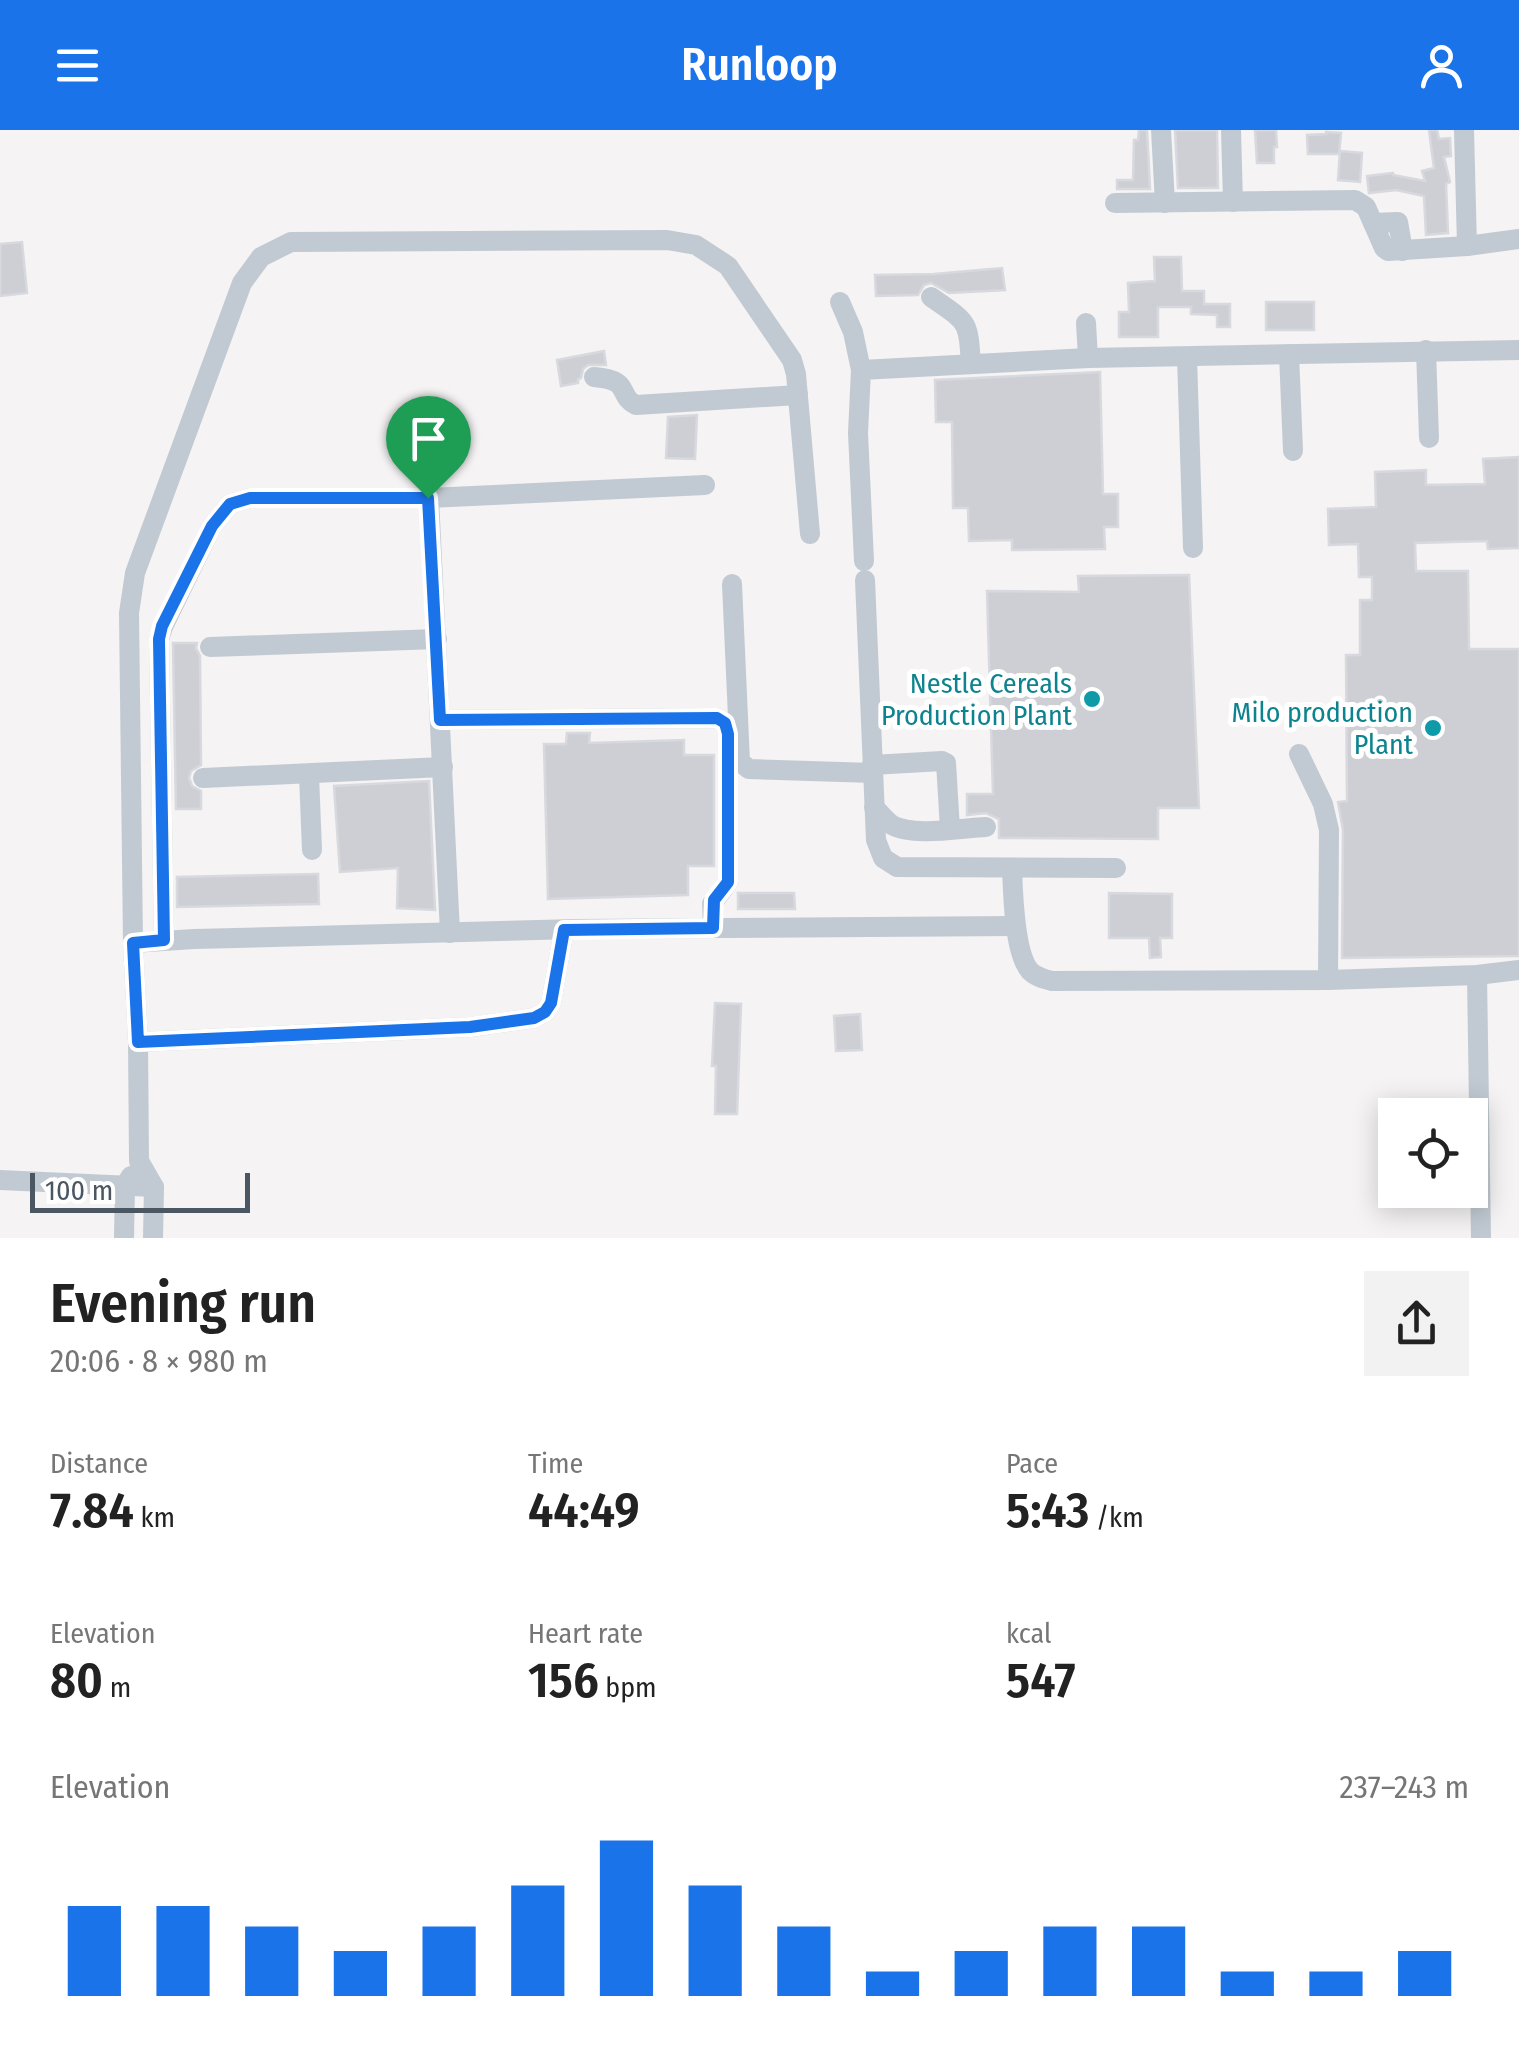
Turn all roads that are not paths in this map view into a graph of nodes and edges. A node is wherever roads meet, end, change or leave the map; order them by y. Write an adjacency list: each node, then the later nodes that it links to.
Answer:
1 (1161, 130): 6 (street)
2 (1232, 130): 4 (street)
3 (1464, 130): 8 (street)
4 (1233, 202): 6 (street); 8 (street)
5 (1115, 203): 6 (street)
6 (1165, 203)
7 (1519, 239): 8 (street)
8 (1467, 246)
9 (931, 297): 17 (street)
10 (840, 302): 18 (street)
11 (1086, 323): 16 (street)
12 (1426, 350): 13 (street); 14 (street); 21 (street)
13 (1519, 350)
14 (1289, 354): 15 (street); 22 (street)
15 (1187, 356): 16 (street); 26 (street)
16 (1088, 358): 17 (street)
17 (971, 364): 18 (street)
18 (861, 370): 33 (street)
19 (594, 377): 20 (street)
20 (798, 395): 25 (street); 47 (street)
21 (1429, 438)
22 (1293, 450)
23 (705, 485): 24 (street)
24 (428, 498): 28 (street); 46 (street)
25 (810, 534)
26 (1193, 548)
27 (732, 584): 33 (street)
28 (437, 639): 29 (street); 30 (street)
29 (210, 646)
30 (440, 720): 32 (street); 43 (street)
31 (1299, 754): 50 (street)
32 (442, 767): 34 (street); 45 (street)
33 (873, 769): 36 (street); 38 (street)
34 (310, 775): 35 (street); 39 (street)
35 (202, 778)
36 (874, 807): 38 (street); 40 (street)
37 (986, 827): 38 (street)
38 (950, 829)
39 (312, 850)
40 (1012, 868): 41 (street); 42 (street)
41 (1116, 868)
42 (1014, 926): 43 (street); 50 (street)
43 (713, 928): 44 (street)
44 (564, 930): 45 (street); 51 (street)
45 (450, 933): 46 (street)
46 (164, 940): 47 (street)
47 (133, 943): 51 (street)
48 (1519, 970): 49 (street)
49 (1477, 975): 50 (street); 58 (street)
50 (1328, 980)
51 (138, 1042): 52 (street)
52 (139, 1160): 54 (street); 55 (street)
53 (0, 1180): 54 (street)
54 (125, 1186): 55 (street); 56 (street)
55 (154, 1187): 57 (street)
56 (124, 1238)
57 (154, 1238)
58 (1481, 1238)

